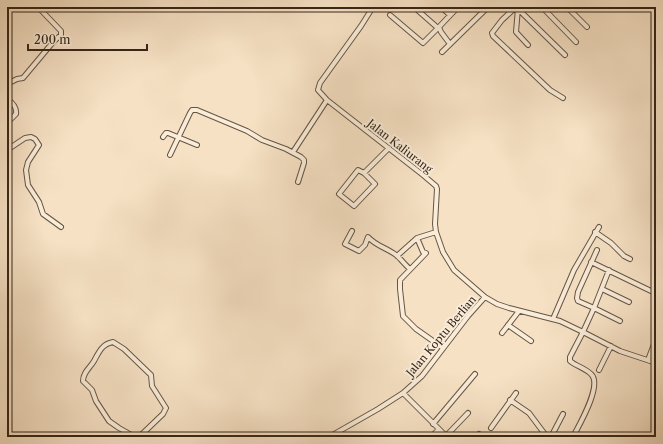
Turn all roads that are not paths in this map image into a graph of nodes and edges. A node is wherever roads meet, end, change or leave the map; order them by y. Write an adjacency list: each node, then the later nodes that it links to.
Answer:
1 (38, 7): 19 (street)
2 (373, 7): 22 (street, Jalan Kaliurang)
3 (414, 7): 13 (street)
4 (441, 7): 11 (street)
5 (458, 7): 11 (street)
6 (488, 7): 15 (street)
7 (517, 7): 16 (street); 18 (street); 20 (street)
8 (542, 7): 14 (street)
9 (567, 7): 12 (street)
10 (390, 15): 13 (street)
11 (450, 15): 13 (street)
12 (587, 27)
13 (439, 29): 15 (street)
14 (576, 42)
15 (450, 44): 17 (street)
16 (528, 45)
17 (442, 52)
18 (565, 55)
19 (7, 84)
20 (563, 98)
21 (7, 99): 23 (street)
22 (327, 100): 27 (street, Jalan Kaliurang); 29 (street)
23 (7, 123)
24 (163, 137): 25 (street)
25 (179, 137): 26 (street); 29 (street); 30 (street)
26 (197, 145)
27 (389, 148): 31 (street); 36 (street, Jalan Kaliurang)
28 (7, 150): 33 (street)
29 (293, 152): 32 (street)
30 (170, 156)
31 (364, 173): 31 (street)
32 (298, 182)
33 (61, 227)
34 (599, 227): 37 (street)
35 (352, 231): 40 (street)
36 (436, 232): 38 (street); 47 (street, Jalan Kaliurang)
37 (595, 232): 41 (street); 51 (street)
38 (417, 238): 40 (street); 43 (street)
39 (597, 250): 42 (street)
40 (396, 256): 43 (street)
41 (630, 259)
42 (591, 262): 44 (street); 49 (street)
43 (410, 269): 59 (street)
44 (610, 270): 45 (street); 46 (street)
45 (602, 289): 48 (street); 49 (street)
46 (651, 291)
47 (485, 297): 50 (street, Jalan Kaliurang); 59 (street, Jalan Koptu Berlian)
48 (629, 302)
49 (594, 308): 52 (street); 54 (street)
50 (519, 311): 51 (street, Jalan Kaliurang); 53 (street)
51 (553, 319): 54 (street, Jalan Kaliurang)
52 (620, 321)
53 (508, 325): 55 (street); 57 (street)
54 (583, 332): 58 (street, Jalan Kaliurang); 81 (street)
55 (502, 333)
56 (656, 339): 60 (street)
57 (531, 341)
58 (611, 346): 60 (street, Jalan Kaliurang); 62 (street)
59 (443, 348): 64 (street, Jalan Koptu Berlian)
60 (648, 360): 61 (street, Jalan Kaliurang)
61 (656, 363)
62 (599, 370)
63 (475, 374): 69 (street)
64 (402, 393): 69 (street); 72 (street, Jalan Koptu Berlian)
65 (516, 393): 66 (street)
66 (510, 400): 70 (street); 79 (street)
67 (468, 413): 73 (street)
68 (563, 414): 80 (street)
69 (433, 424): 71 (street)
70 (490, 428)
71 (439, 429): 73 (street); 78 (street)
72 (337, 432): 76 (street, Jalan Koptu Berlian); 77 (street)
73 (447, 436)
74 (135, 437): 75 (street)
75 (139, 437)
76 (329, 437)
77 (341, 437)
78 (430, 437)
79 (547, 437)
80 (552, 437)
81 (573, 437)

